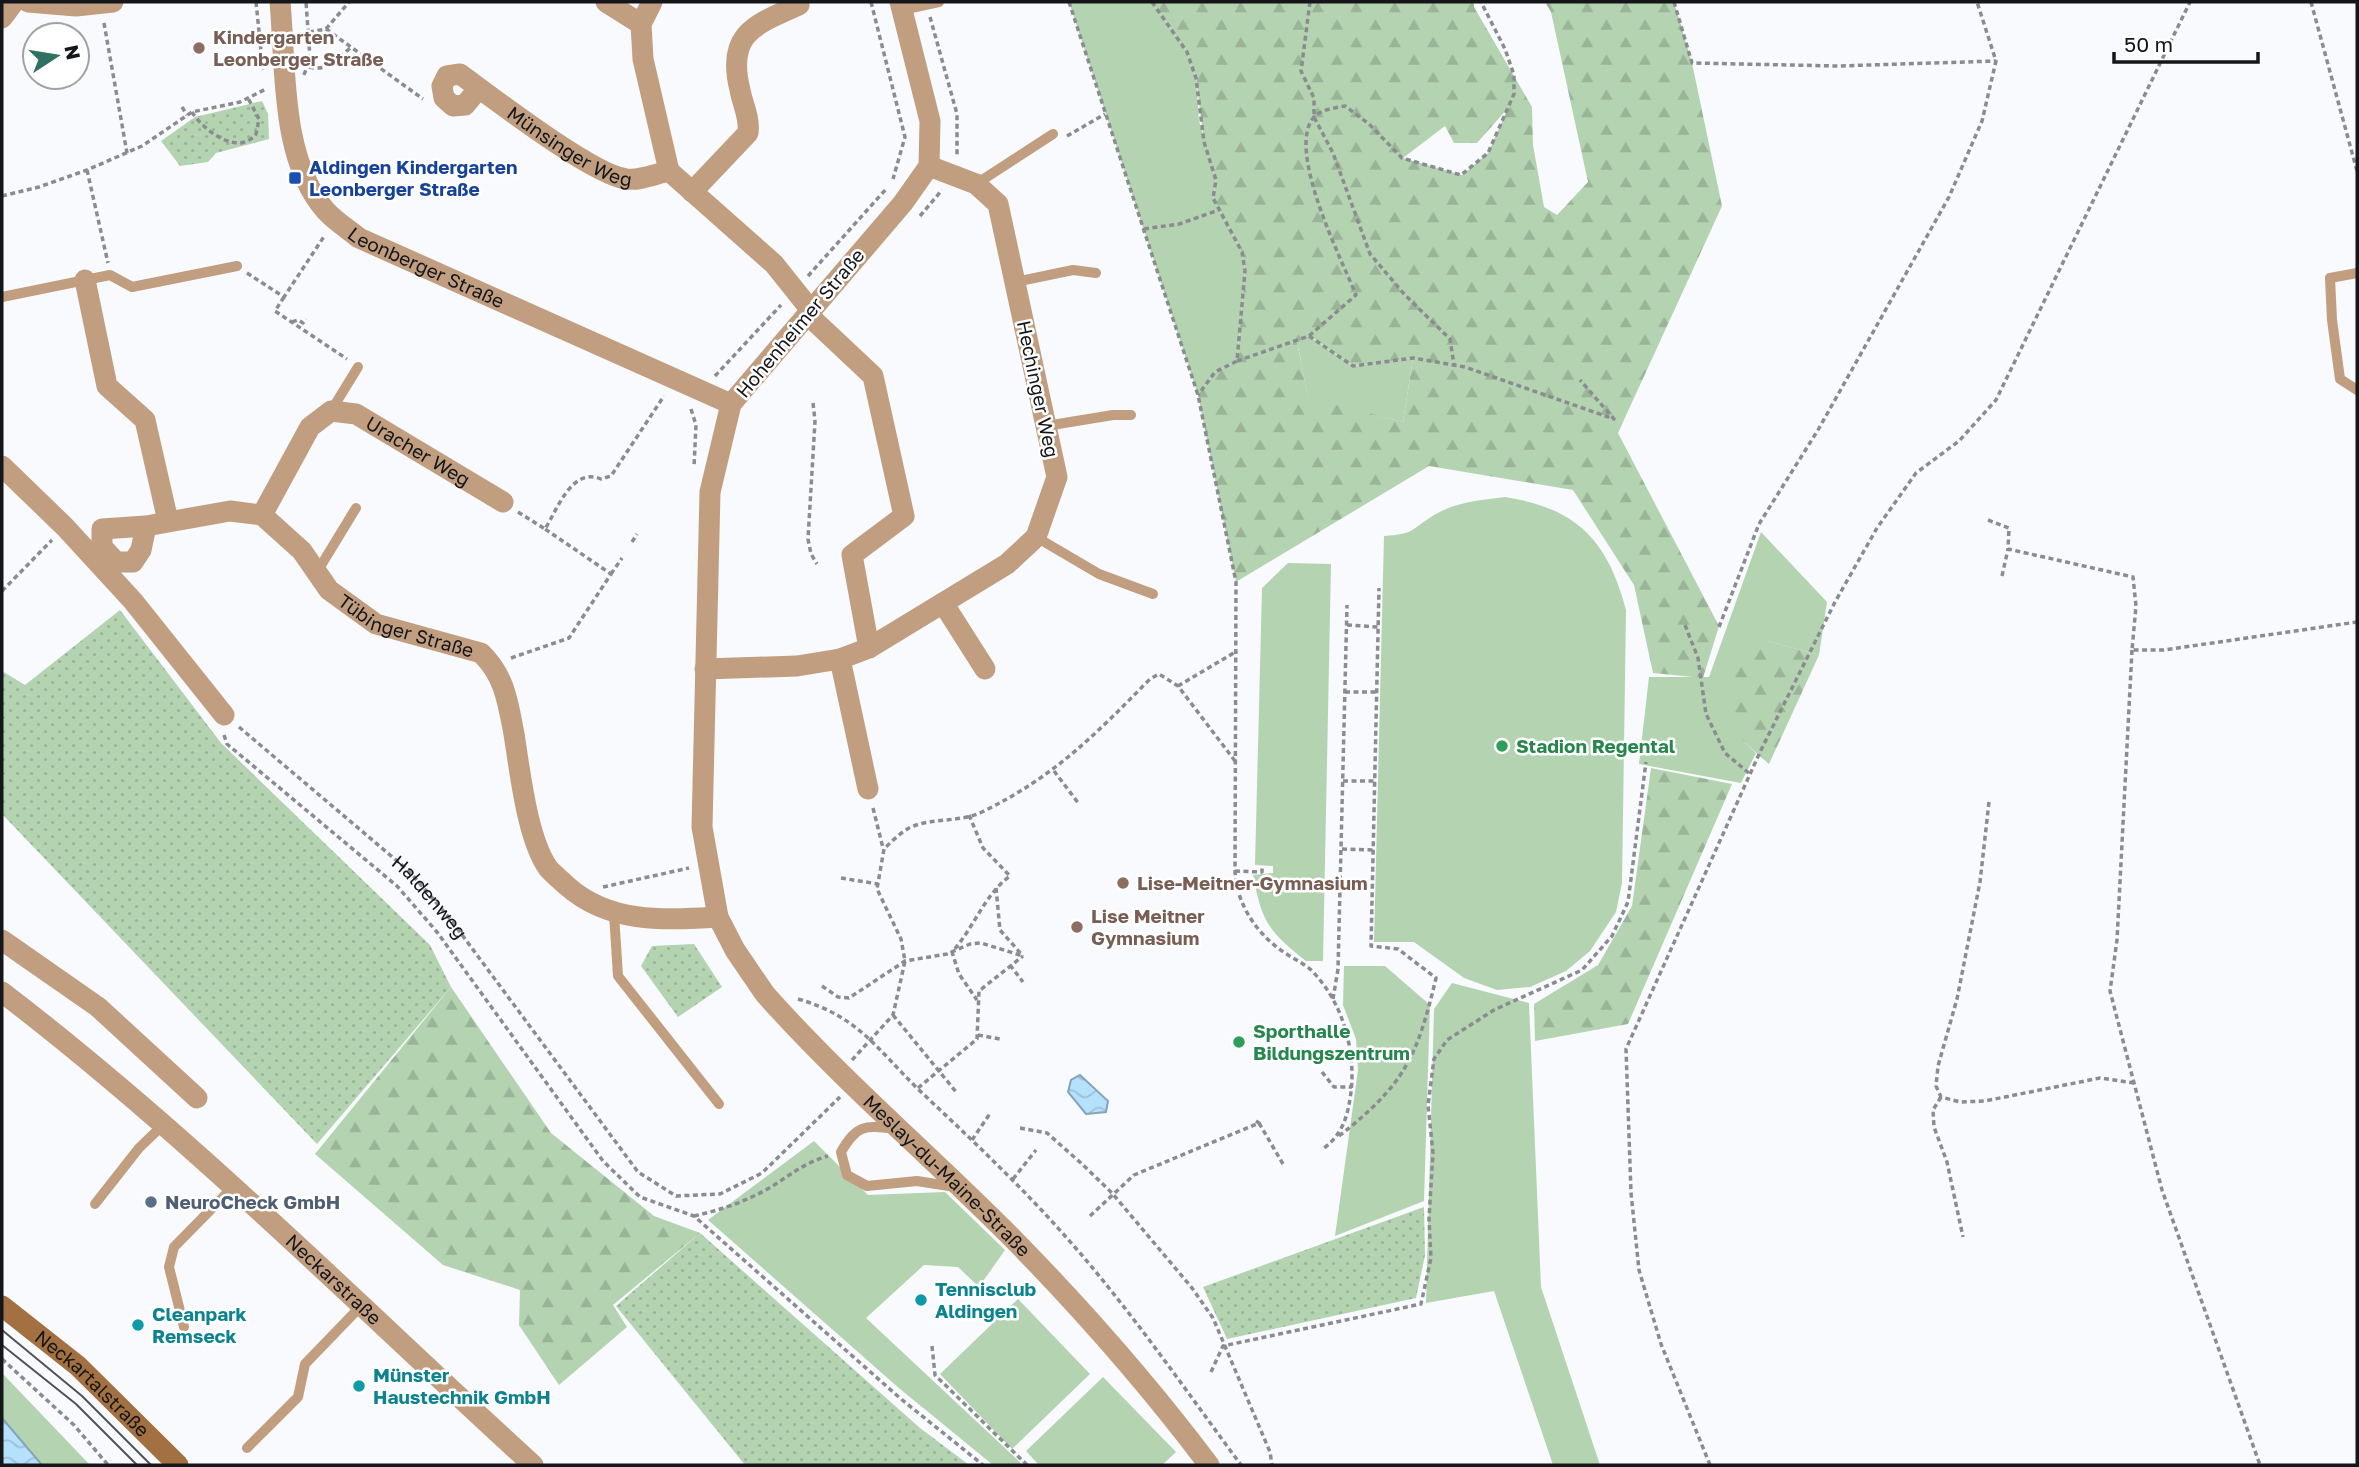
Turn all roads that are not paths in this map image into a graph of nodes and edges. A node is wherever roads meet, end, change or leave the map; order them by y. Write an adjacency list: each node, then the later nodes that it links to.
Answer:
1 (14, 2): 10 (street)
2 (28, 2): 7 (street)
3 (280, 2): 27 (street, Leonberger Straße)
4 (606, 2): 11 (street)
5 (652, 2): 11 (street, Münsinger Weg)
6 (939, 2): 9 (lane)
7 (107, 3)
8 (799, 5): 17 (street)
9 (901, 6): 14 (street)
10 (2, 18)
11 (641, 24): 15 (street, Münsinger Weg)
12 (444, 98): 15 (street, Münsinger Weg)
13 (1052, 134): 16 (lane)
14 (929, 166): 16 (street, Hechinger Weg); 24 (street, Hohenheimer Straße)
15 (669, 171): 17 (street)
16 (976, 184): 22 (street, Hechinger Weg)
17 (692, 192): 24 (street)
18 (237, 266): 21 (lane)
19 (2357, 272): 26 (lane)
20 (1096, 273): 22 (lane)
21 (85, 280): 23 (lane); 35 (street)
22 (1015, 282): 30 (street, Hechinger Weg)
23 (2, 297)
24 (809, 312): 27 (street, Hohenheimer Straße); 41 (street)
25 (358, 367): 28 (lane)
26 (2357, 390)
27 (731, 404): 43 (street, Hohenheimer Straße)
28 (331, 411): 32 (street, Uracher Weg); 34 (street)
29 (1131, 415): 30 (lane)
30 (1046, 426): 37 (street, Hechinger Weg)
31 (2, 466): 45 (street)
32 (503, 502)
33 (356, 508): 38 (lane)
34 (262, 515): 35 (street); 38 (street, Tübinger Straße)
35 (167, 521): 36 (street)
36 (146, 526)
37 (1036, 537): 39 (lane); 40 (street, Hechinger Weg)
38 (317, 572): 47 (street, Tübinger Straße)
39 (1153, 594)
40 (943, 603): 41 (street, Hechinger Weg); 44 (street)
41 (869, 648): 42 (street, Hechinger Weg)
42 (840, 659): 43 (street, Hechinger Weg); 46 (street)
43 (705, 669): 48 (street, Hohenheimer Straße)
44 (985, 669)
45 (224, 715)
46 (868, 789)
47 (606, 910): 48 (street, Tübinger Straße); 52 (lane)
48 (718, 917): 54 (street, Meslay-du-Maine-Straße)
49 (2, 940): 51 (street)
50 (2, 992): 53 (street, Neckarstraße)
51 (197, 1098)
52 (719, 1104)
53 (164, 1125): 55 (street, Neckarstraße); 57 (lane)
54 (901, 1130): 56 (street, Meslay-du-Maine-Straße); 56 (lane)
55 (233, 1187): 59 (street, Neckarstraße); 60 (lane)
56 (960, 1187): 64 (street, Meslay-du-Maine-Straße)
57 (95, 1204)
58 (2, 1306): 62 (main road, Neckartalstraße)
59 (361, 1306): 61 (lane); 63 (street, Neckarstraße)
60 (184, 1327)
61 (247, 1448)
62 (178, 1465)
63 (533, 1465)
64 (1209, 1465)

